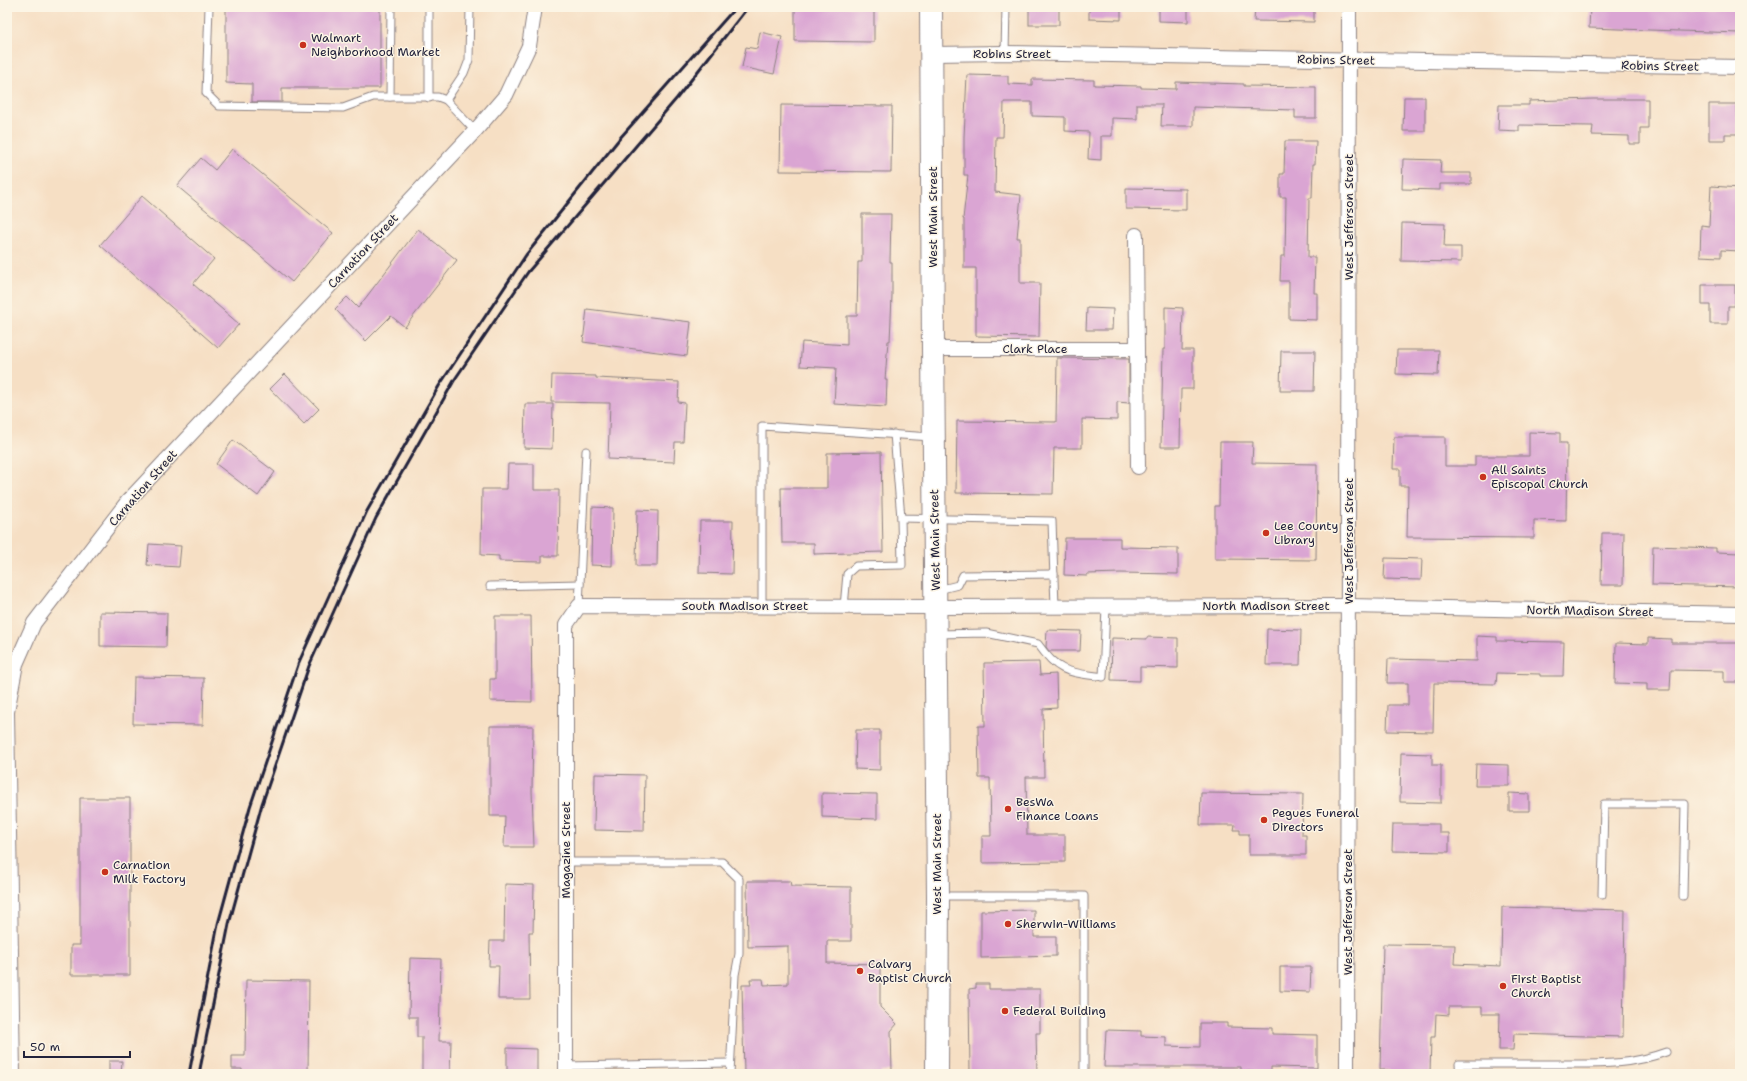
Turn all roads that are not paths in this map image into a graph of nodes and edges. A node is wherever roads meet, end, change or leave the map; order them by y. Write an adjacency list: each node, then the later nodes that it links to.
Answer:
1 (209, 7): 13 (lane)
2 (391, 7): 13 (lane)
3 (429, 7): 14 (lane)
4 (470, 7): 15 (lane)
5 (535, 7): 16 (street, Carnation Street)
6 (932, 7): 10 (main road, West Main Street)
7 (1006, 7): 9 (lane)
8 (1349, 7): 11 (street, West Jefferson Street)
9 (1005, 53): 10 (street, Robins Street); 11 (street, Robins Street)
10 (932, 54): 18 (main road, West Main Street)
11 (1349, 60): 12 (street, Robins Street); 31 (street, West Jefferson Street)
12 (1740, 67)
13 (390, 97): 14 (lane)
14 (428, 98): 15 (lane)
15 (446, 100): 16 (lane)
16 (476, 131): 45 (street, Carnation Street)
17 (1136, 235): 19 (street)
18 (932, 349): 19 (street, Clark Place); 21 (main road, West Main Street)
19 (1137, 349): 23 (street)
20 (894, 434): 21 (lane); 24 (lane); 32 (lane)
21 (934, 437): 25 (main road, West Main Street)
22 (586, 451): 27 (lane)
23 (1138, 467)
24 (901, 518): 25 (lane); 33 (lane)
25 (934, 518): 26 (lane); 29 (main road, West Main Street)
26 (1054, 574): 29 (lane); 34 (lane)
27 (580, 584): 28 (lane); 30 (lane)
28 (490, 586)
29 (936, 599): 33 (street, South Madison Street); 34 (street, North Madison Street); 37 (main road, West Main Street)
30 (579, 606): 32 (street, South Madison Street); 38 (street, Magazine Street)
31 (1349, 606): 35 (street, North Madison Street); 36 (street, North Madison Street); 49 (street, West Jefferson Street)
32 (762, 607): 33 (street, South Madison Street)
33 (844, 607)
34 (1055, 607): 35 (street, North Madison Street)
35 (1106, 607): 37 (lane)
36 (1740, 614)
37 (936, 634): 39 (main road, West Main Street)
38 (566, 862): 43 (lane); 44 (street, Magazine Street)
39 (938, 896): 47 (main road, West Main Street); 48 (lane)
40 (1602, 896): 41 (lane)
41 (1683, 896)
42 (1666, 1052): 50 (lane)
43 (730, 1062): 44 (lane); 46 (lane)
44 (566, 1070)
45 (13, 1074)
46 (730, 1074)
47 (937, 1074)
48 (1084, 1074)
49 (1347, 1074)
50 (1460, 1074)

